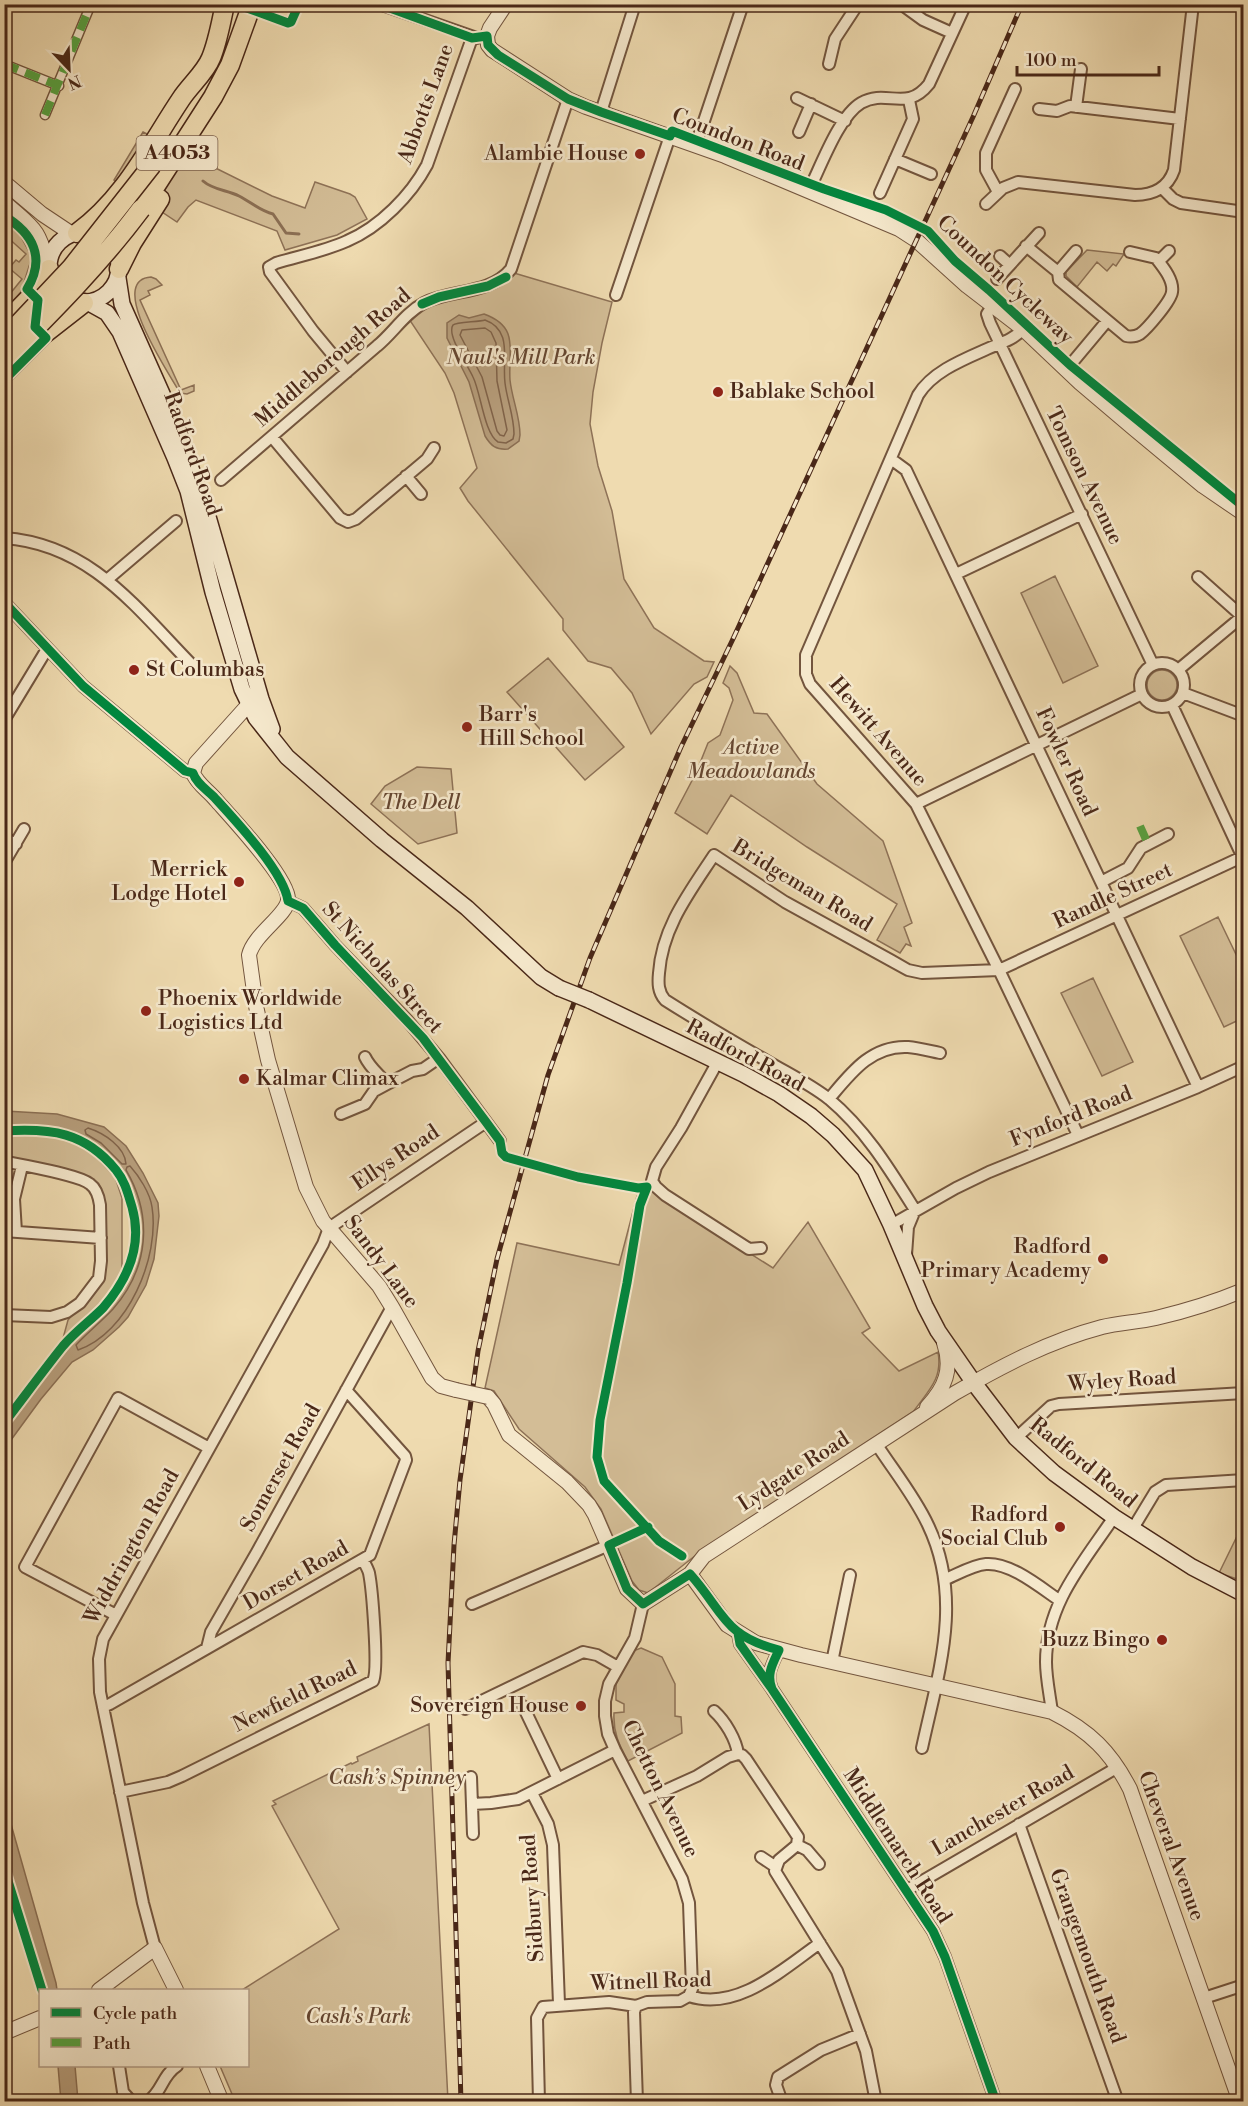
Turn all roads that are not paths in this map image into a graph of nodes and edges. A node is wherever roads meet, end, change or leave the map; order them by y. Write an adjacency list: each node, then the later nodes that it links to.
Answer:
1 (91, 4): 22 (street)
2 (225, 4): 17 (highway)
3 (234, 4): 17 (highway, A4053)
4 (252, 4): 20 (highway, A4053)
5 (265, 4): 20 (highway)
6 (378, 4): 15 (street)
7 (506, 4): 16 (street)
8 (635, 4): 31 (street)
9 (743, 4): 37 (street)
10 (858, 4): 19 (street)
11 (901, 4): 14 (street)
12 (1194, 4): 33 (street)
13 (964, 8): 14 (street)
14 (952, 33): 27 (street)
15 (472, 38): 16 (street); 71 (street, Abbotts Lane)
16 (488, 40): 26 (street, Coundon Road)
17 (209, 61): 48 (highway); 67 (highway, A4053, bridge)
18 (4, 64): 22 (street)
19 (829, 64)
20 (230, 66): 24 (highway, A4053)
21 (1081, 69): 29 (street)
22 (59, 86): 32 (street)
23 (1016, 89): 43 (street)
24 (213, 97): 59 (highway); 62 (highway, A4053, bridge)
25 (797, 98): 28 (street)
26 (568, 99): 31 (street, Coundon Road); 71 (street, Middleborough Road)
27 (909, 100): 34 (street); 38 (street)
28 (811, 104): 34 (street); 35 (street)
29 (1076, 107): 30 (street); 33 (street)
30 (1039, 109)
31 (601, 112): 36 (street, Coundon Road)
32 (45, 115)
33 (1180, 119): 41 (street)
34 (845, 121): 42 (street)
35 (799, 132)
36 (670, 136): 37 (street, Coundon Road); 61 (street)
37 (696, 145): 42 (street, Coundon Road)
38 (895, 159): 39 (street); 44 (street)
39 (931, 174)
40 (6, 185): 48 (street)
41 (1162, 188): 43 (street); 47 (street)
42 (809, 190): 63 (street, Coundon Road)
43 (998, 192): 46 (street)
44 (880, 193)
45 (4, 202): 57 (street)
46 (986, 204)
47 (1244, 212)
48 (74, 233): 57 (main road); 59 (main road, Radford Road)
49 (1038, 233): 50 (street)
50 (1026, 246): 56 (street); 58 (street)
51 (1076, 251): 58 (street)
52 (1168, 251): 55 (street)
53 (1130, 252): 55 (street)
54 (1000, 256): 56 (street)
55 (1159, 261): 64 (street)
56 (1010, 265): 60 (street)
57 (48, 268): 62 (main road, Radford Road); 65 (highway)
58 (1058, 272): 64 (street)
59 (119, 273): 62 (main road); 87 (main road, Radford Road)
60 (997, 279)
61 (616, 296)
62 (83, 298): 69 (highway, A4053, bridge); 72 (highway); 95 (main road, Radford Road)
63 (993, 305): 66 (street, Coundon Road); 68 (street, Tomson Avenue)
64 (1107, 321): 70 (street)
65 (4, 324)
66 (1023, 329): 68 (street, Hewitt Avenue); 70 (street, Coundon Road)
67 (4, 339)
68 (1000, 344): 75 (street, Hewitt Avenue); 79 (street, Tomson Avenue)
69 (4, 360)
70 (1066, 370): 80 (street, Coundon Road)
71 (347, 372): 73 (street, Middleborough Road)
72 (4, 374)
73 (272, 437): 76 (street); 77 (street, Middleborough Road)
74 (434, 448): 76 (street)
75 (891, 459): 83 (street, Fowler Road); 102 (street, Hewitt Avenue)
76 (406, 476): 78 (street)
77 (222, 480)
78 (421, 494)
79 (1082, 514): 83 (street); 90 (street, Tomson Avenue)
80 (1244, 514)
81 (176, 521): 85 (street)
82 (4, 538): 85 (street)
83 (956, 574): 100 (street, Fowler Road)
84 (1198, 577): 88 (street)
85 (108, 579): 91 (street)
86 (4, 602): 89 (street, St Nicholas Street)
87 (237, 613): 95 (main road, Radford Road); 99 (main road, Radford Road)
88 (1243, 617): 92 (street)
89 (48, 649): 98 (street); 101 (street, St Nicholas Street)
90 (1153, 665): 92 (street); 94 (street)
91 (193, 666)
92 (1179, 670): 93 (street)
93 (1183, 693): 96 (street); 97 (street)
94 (1142, 694): 96 (street); 100 (street)
95 (249, 704): 99 (main road, Radford Road); 101 (street)
96 (1172, 705): 107 (street)
97 (1244, 716)
98 (4, 720)
99 (278, 743): 116 (main road, Radford Road, bridge)
100 (1036, 746): 102 (street); 109 (street, Fowler Road)
101 (193, 772): 110 (street, St Nicholas Street)
102 (915, 804): 112 (street, Hewitt Avenue)
103 (24, 830): 106 (street)
104 (1168, 834): 109 (street)
105 (4, 838): 106 (street)
106 (16, 844): 108 (street)
107 (1243, 858): 111 (street, Randle Street)
108 (4, 863)
109 (1101, 882): 111 (street, Fowler Road)
110 (288, 901): 115 (street, St Nicholas Street); 129 (street, Sandy Lane)
111 (1116, 915): 112 (street, Randle Street); 119 (street, Fowler Road)
112 (999, 970): 120 (street, Bridgeman Road); 123 (street, Hewitt Avenue)
113 (940, 1053): 120 (street)
114 (365, 1057): 118 (street)
115 (438, 1058): 118 (street); 122 (street, St Nicholas Street)
116 (717, 1063): 128 (main road, Radford Road); 132 (street)
117 (1244, 1066): 119 (street, Fynford Road)
118 (387, 1084): 121 (street)
119 (1198, 1087): 123 (street, Fynford Road)
120 (829, 1099): 127 (street, Bridgeman Road)
121 (341, 1114)
122 (486, 1122): 124 (street, St Nicholas Street); 129 (street, Ellys Road)
123 (1078, 1135): 127 (street, Fynford Road)
124 (500, 1141)
125 (4, 1161): 126 (street)
126 (22, 1166): 130 (street); 131 (street)
127 (915, 1210): 128 (street, Fynford Road); 133 (street)
128 (891, 1225): 133 (main road, Radford Road)
129 (329, 1228): 135 (street, Sandy Lane); 144 (street, Widdrington Road)
130 (10, 1231): 131 (street)
131 (101, 1238): 136 (street)
132 (760, 1248)
133 (906, 1262): 137 (main road, Radford Road)
134 (1244, 1290): 138 (street, Lydgate Road)
135 (392, 1307): 139 (street, Somerset Road); 148 (street, Sandy Lane, bridge)
136 (4, 1316)
137 (938, 1331): 138 (main road, Radford Road); 141 (street)
138 (974, 1383): 141 (street, Lydgate Road); 142 (main road, Radford Road)
139 (346, 1390): 149 (street, Dorset Road); 159 (street, Somerset Road)
140 (1244, 1393): 142 (street, Wyley Road)
141 (918, 1418): 143 (street, Lydgate Road)
142 (1016, 1438): 146 (main road, Radford Road)
143 (877, 1445): 150 (street, Lydgate Road); 152 (street)
144 (209, 1448): 157 (street, Widdrington Road); 157 (street)
145 (1244, 1480): 147 (street)
146 (1114, 1518): 147 (main road, Radford Road); 154 (street)
147 (1132, 1530): 153 (main road, Radford Road)
148 (609, 1545): 155 (street); 156 (street, Sandy Lane)
149 (363, 1560): 159 (street, Dorset Road); 176 (street, Newfield Road)
150 (690, 1574): 156 (street, Lydgate Road); 158 (street, Middlemarch Road)
151 (850, 1575): 161 (street)
152 (946, 1579): 154 (street); 163 (street)
153 (1244, 1594)
154 (1059, 1600): 169 (street)
155 (472, 1604)
156 (643, 1604): 162 (street, Chetton Avenue)
157 (116, 1615): 166 (street, Widdrington Road)
158 (738, 1633): 160 (street, Cheveral Avenue); 164 (street, Middlemarch Road)
159 (207, 1648): 166 (street, Dorset Road)
160 (779, 1650): 161 (street, Cheveral Avenue); 164 (street)
161 (832, 1662): 163 (street, Cheveral Avenue)
162 (618, 1667): 167 (street); 171 (street, Chetton Avenue)
163 (935, 1686): 169 (street, Cheveral Avenue); 170 (street)
164 (772, 1689): 186 (street, Middlemarch Road)
165 (523, 1706): 175 (street)
166 (103, 1707): 176 (street, Widdrington Road)
167 (465, 1709)
168 (714, 1711): 172 (street)
169 (1052, 1712): 173 (street, Cheveral Avenue)
170 (922, 1749)
171 (615, 1750): 175 (street); 178 (street, Chetton Avenue)
172 (738, 1754): 178 (street); 182 (street)
173 (1118, 1767): 180 (street, Lanchester Road); 193 (street, Cheveral Avenue)
174 (471, 1777): 179 (street)
175 (558, 1779): 177 (street)
176 (120, 1792): 188 (street, Widdrington Road)
177 (532, 1792): 179 (street); 194 (street, Sidbury Road)
178 (642, 1801): 192 (street, Chetton Avenue)
179 (472, 1804): 181 (street)
180 (1019, 1824): 186 (street, Lanchester Road); 210 (street, Grangemouth Road)
181 (472, 1834)
182 (797, 1845): 184 (street); 185 (street)
183 (761, 1857): 185 (street)
184 (819, 1864)
185 (776, 1867): 187 (street)
186 (907, 1890): 209 (street, Middlemarch Road)
187 (820, 1943): 192 (street, Witnell Road); 198 (street)
188 (155, 1948): 190 (street); 191 (street)
189 (1244, 1985): 193 (street)
190 (100, 1989)
191 (176, 1989)
192 (689, 1996): 195 (street, Witnell Road)
193 (1204, 1998): 211 (street, Cheveral Avenue)
194 (559, 2004): 195 (street, Witnell Road); 205 (street, Witnell Road)
195 (636, 2006): 206 (street)
196 (39, 2018): 197 (street)
197 (4, 2033)
198 (860, 2034): 207 (street); 208 (street)
199 (119, 2067): 202 (street)
200 (176, 2067): 203 (street)
201 (207, 2067): 204 (street)
202 (132, 2102)
203 (147, 2102)
204 (222, 2102)
205 (539, 2102)
206 (637, 2102)
207 (782, 2102)
208 (876, 2102)
209 (996, 2102)
210 (1118, 2102)
211 (1240, 2102)

